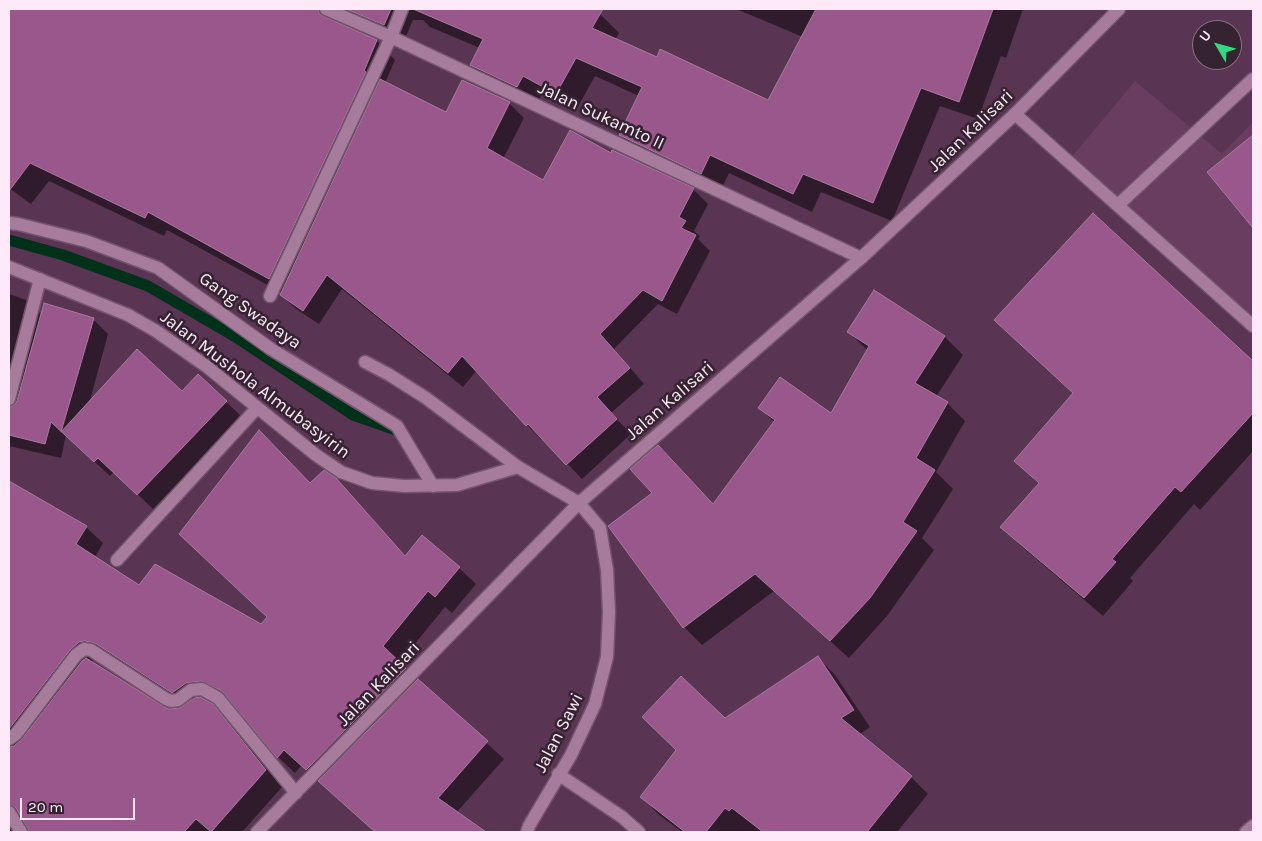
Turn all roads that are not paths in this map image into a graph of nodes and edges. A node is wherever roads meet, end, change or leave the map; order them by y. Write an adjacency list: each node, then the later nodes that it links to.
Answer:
1 (326, 9): 4 (street, Jalan Sukamto II)
2 (402, 9): 4 (street)
3 (1119, 9): 6 (street, Jalan Kalisari)
4 (391, 37): 9 (street, Jalan Sukamto II); 12 (street)
5 (1253, 78): 7 (street)
6 (1015, 114): 7 (street); 9 (street, Jalan Kalisari)
7 (1118, 205): 13 (street)
8 (9, 223): 18 (street, Gang Swadaya)
9 (861, 258): 19 (street, Jalan Kalisari)
10 (9, 267): 11 (street, Jalan Mushola Almubasyirin)
11 (40, 279): 15 (street); 16 (street, Jalan Mushola Almubasyirin)
12 (270, 296)
13 (1253, 326)
14 (365, 362): 17 (street)
15 (9, 400)
16 (257, 408): 18 (street, Jalan Mushola Almubasyirin); 20 (street)
17 (518, 467): 18 (street, Jalan Mushola Almubasyirin); 19 (street)
18 (433, 486)
19 (579, 503): 22 (street, Jalan Sawi); 23 (street, Jalan Kalisari)
20 (117, 560)
21 (9, 739): 23 (street)
22 (558, 774): 28 (street, Jalan Sawi); 29 (street)
23 (296, 793): 27 (street, Jalan Kalisari)
24 (9, 812): 26 (street)
25 (1253, 826): 30 (street)
26 (21, 832)
27 (257, 832)
28 (527, 832)
29 (639, 832)
30 (1246, 832)

